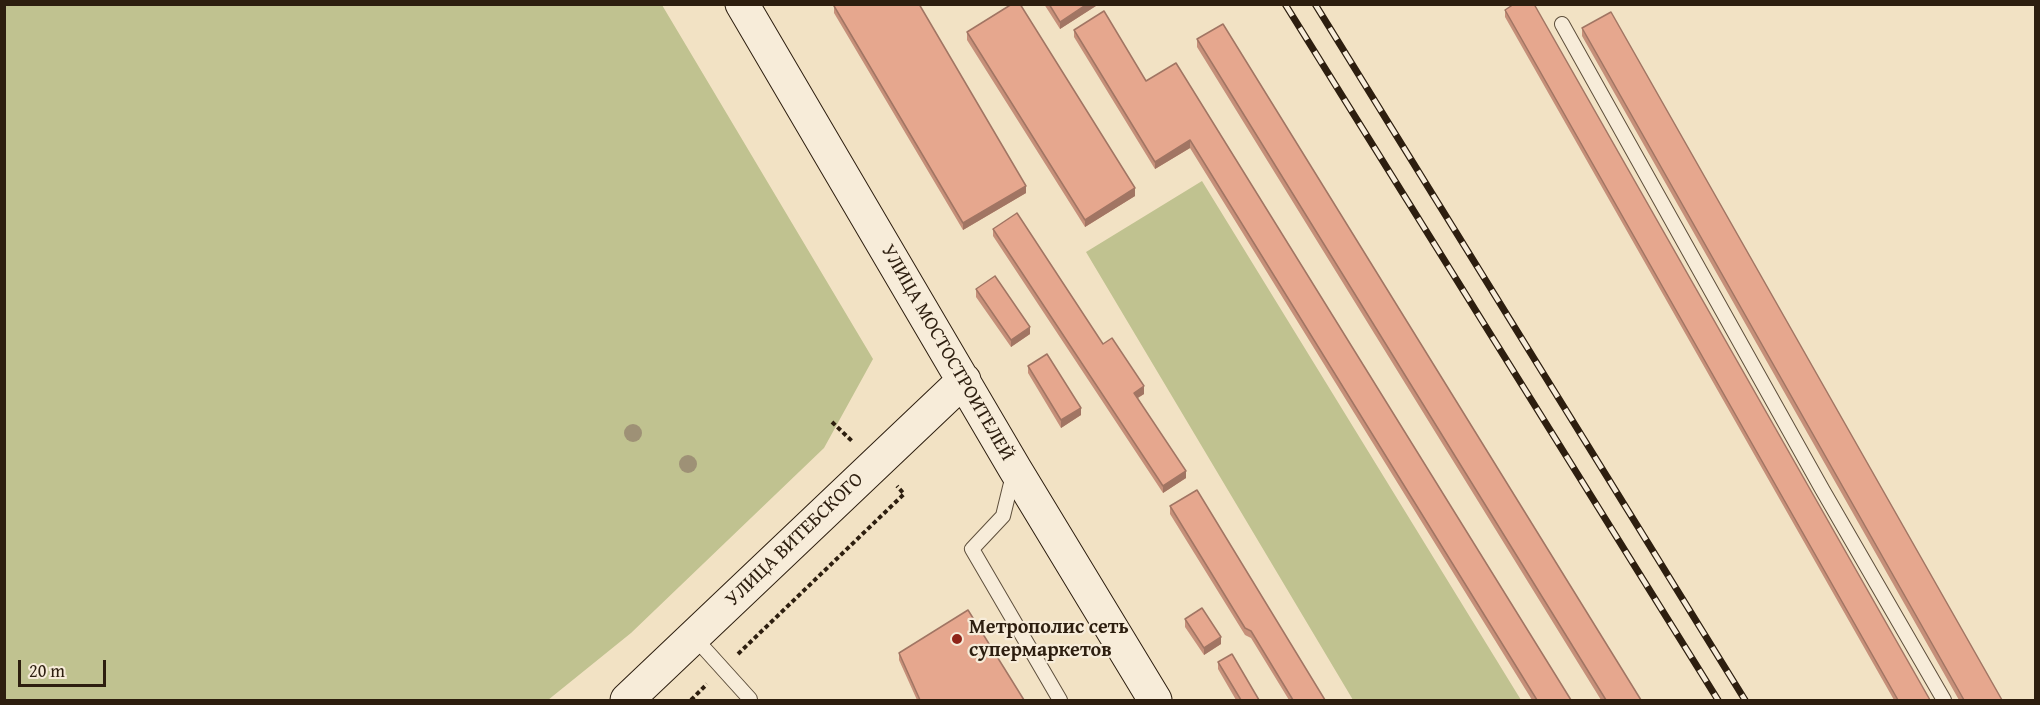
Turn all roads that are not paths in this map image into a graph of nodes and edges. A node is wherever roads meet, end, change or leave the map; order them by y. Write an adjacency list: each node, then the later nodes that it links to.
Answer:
1 (742, 4): 3 (main road, УЛИЦА МОСТОСТРОИТЕЛЕЙ)
2 (1562, 24): 10 (lane)
3 (964, 380): 4 (main road, УЛИЦА МОСТОСТРОИТЕЛЕЙ); 5 (main road, УЛИЦА ВИТЕБСКОГО)
4 (1015, 469): 8 (lane); 9 (main road, УЛИЦА МОСТОСТРОИТЕЛЕЙ)
5 (694, 637): 6 (main road, УЛИЦА ВИТЕБСКОГО); 7 (lane)
6 (627, 700)
7 (751, 700)
8 (1060, 700)
9 (1155, 700)
10 (1944, 700)

